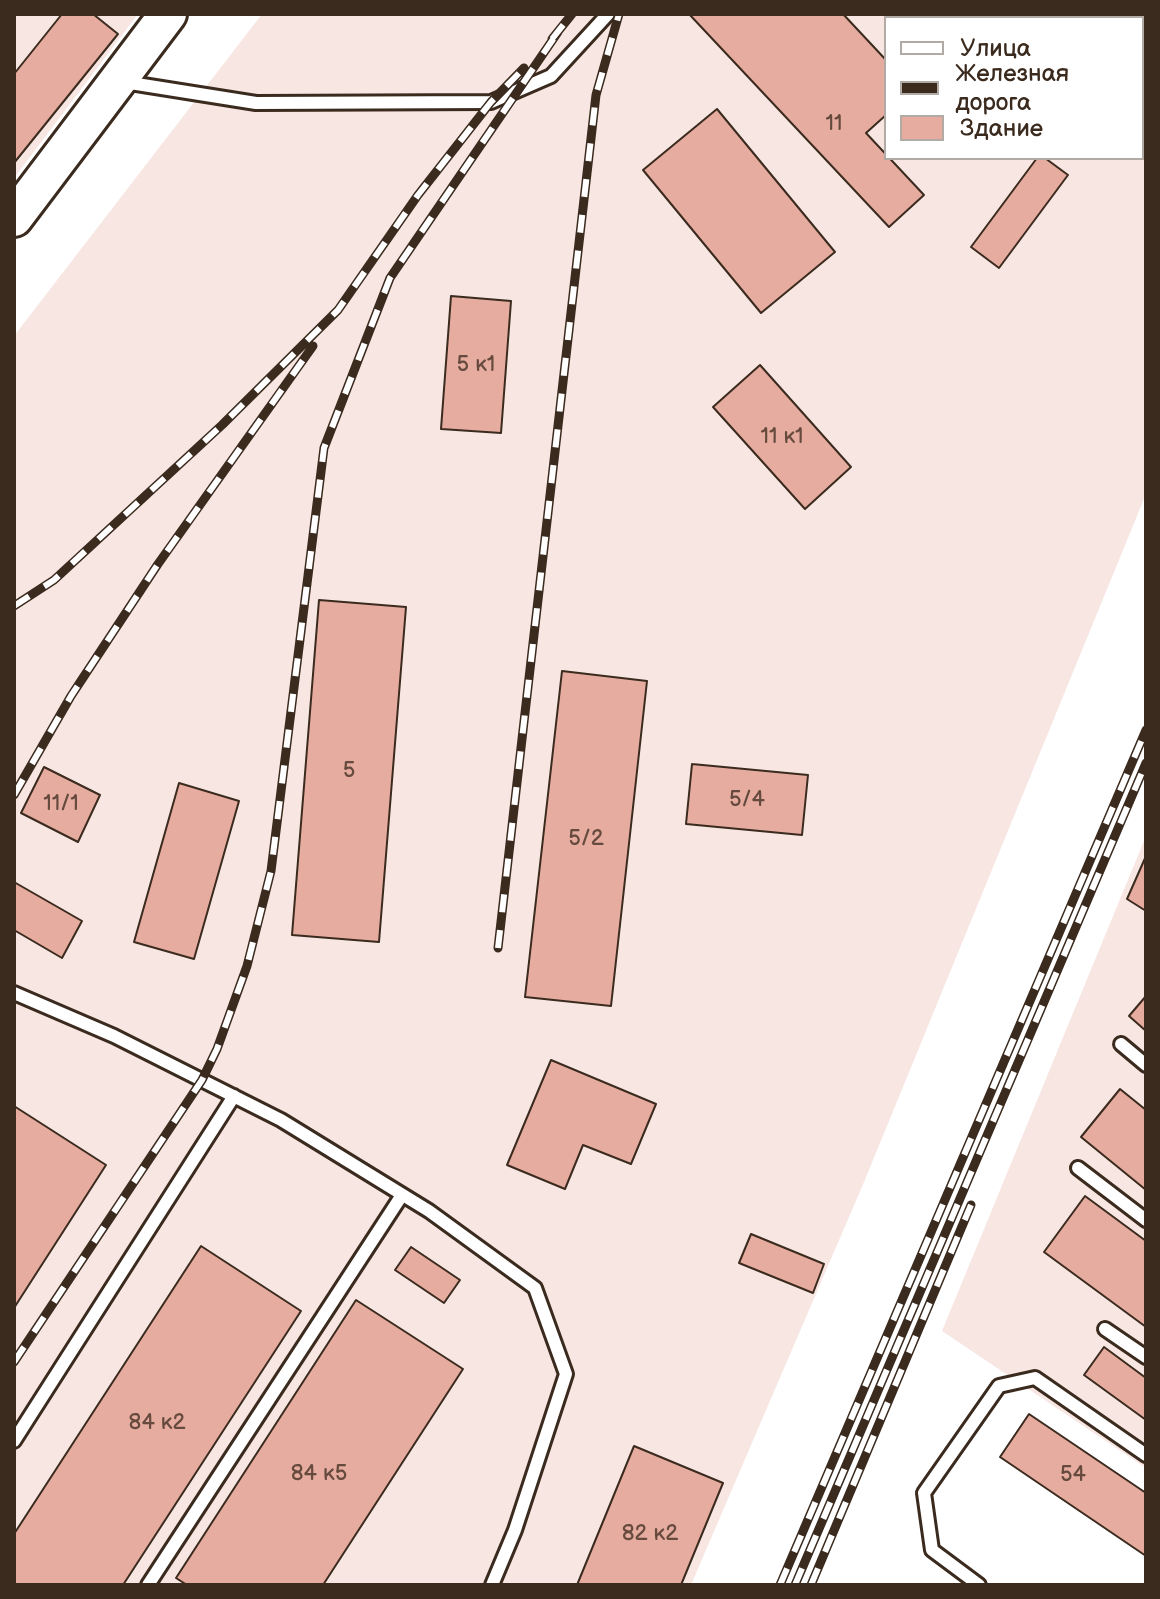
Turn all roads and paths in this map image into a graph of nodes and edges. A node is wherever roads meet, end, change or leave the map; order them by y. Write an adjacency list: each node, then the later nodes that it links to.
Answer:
1 (168, 14): 3 (street)
2 (608, 14): 3 (lane)
3 (117, 81): 4 (street)
4 (14, 218)
5 (14, 993): 8 (lane)
6 (1121, 1044): 7 (lane)
7 (1146, 1065)
8 (234, 1096): 10 (lane); 14 (lane)
9 (1078, 1168): 11 (lane)
10 (402, 1195): 16 (lane); 17 (lane)
11 (1146, 1220)
12 (1105, 1329): 13 (lane)
13 (1146, 1357)
14 (14, 1441)
15 (1146, 1455): 18 (lane)
16 (148, 1585)
17 (492, 1585)
18 (979, 1585)

